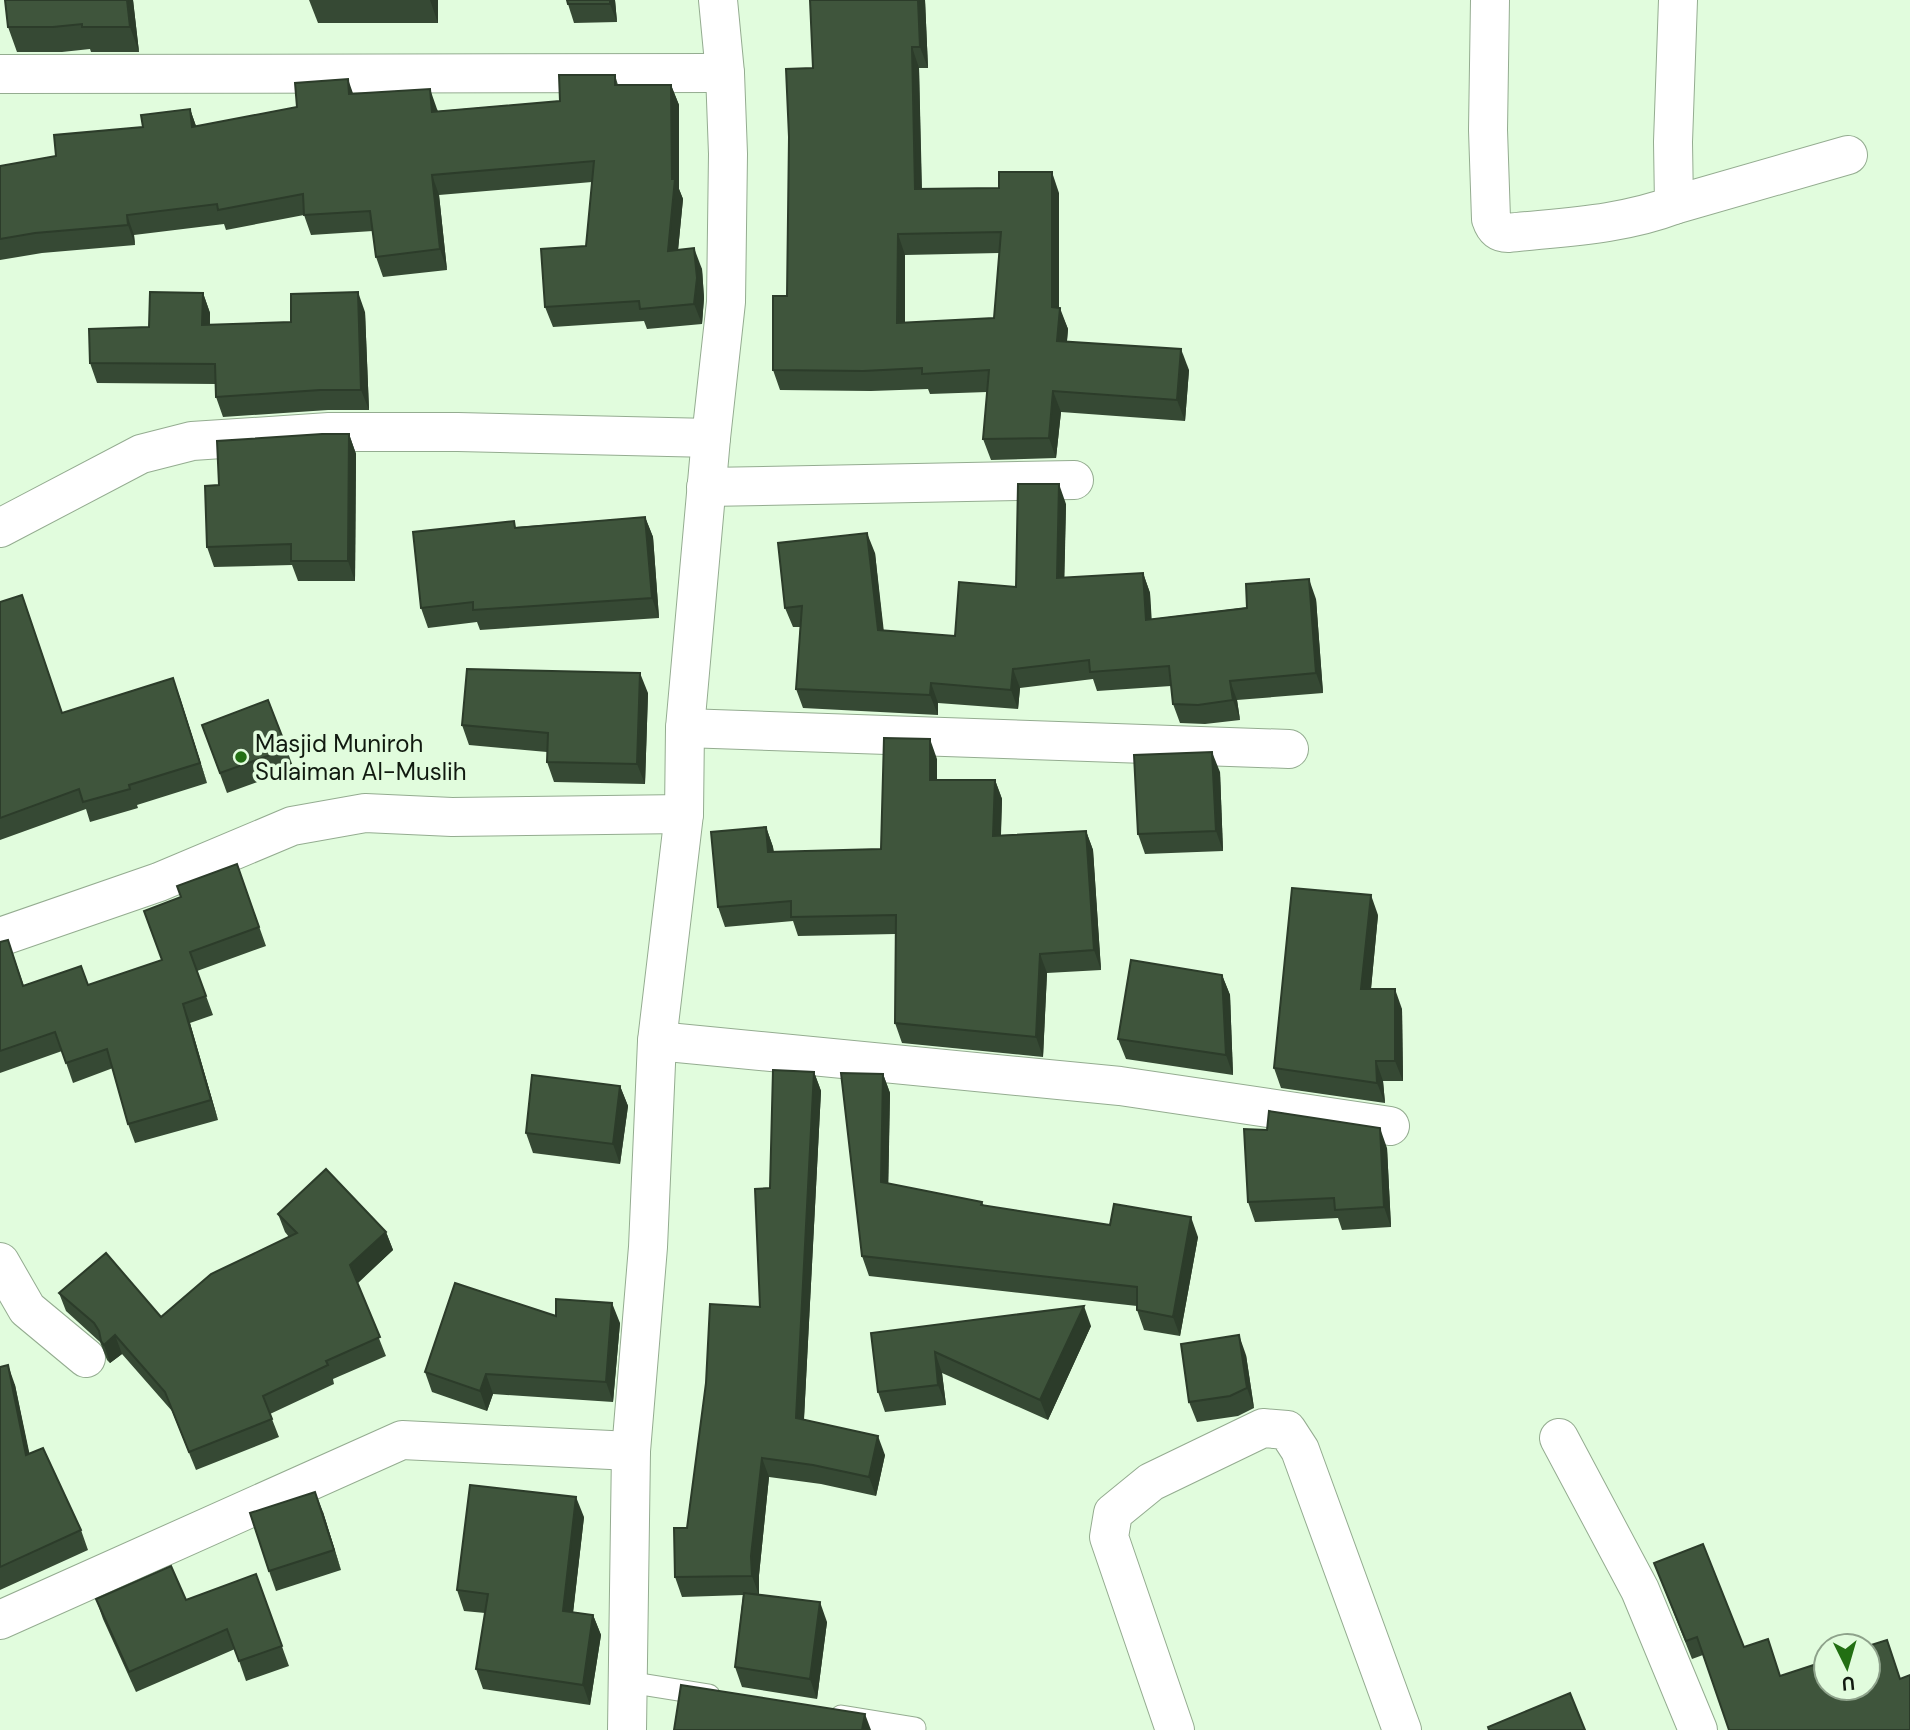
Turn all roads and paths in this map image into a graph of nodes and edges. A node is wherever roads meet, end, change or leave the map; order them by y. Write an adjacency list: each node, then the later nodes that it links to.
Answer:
1 (719, 0): 4 (street)
2 (1490, 0): 7 (street)
3 (1678, 0): 7 (street)
4 (725, 73): 5 (street); 8 (street)
5 (0, 74)
6 (1848, 155): 7 (street)
7 (1674, 205)
8 (710, 438): 10 (street); 11 (street)
9 (1074, 480): 10 (street)
10 (706, 486): 12 (street)
11 (0, 528)
12 (685, 728): 13 (street); 14 (street)
13 (1289, 748)
14 (684, 814): 15 (street); 16 (street)
15 (0, 937)
16 (657, 1041): 17 (street); 22 (street)
17 (1390, 1126)
18 (0, 1262): 19 (street)
19 (14, 1315): 20 (street)
20 (86, 1358)
21 (1559, 1438): 31 (street)
22 (631, 1451): 23 (street); 24 (street)
23 (0, 1620)
24 (628, 1682): 25 (lane); 28 (street)
25 (724, 1697)
26 (819, 1713): 27 (lane)
27 (915, 1728)
28 (627, 1730)
29 (1175, 1730): 30 (street)
30 (1402, 1730)
31 (1698, 1730)

